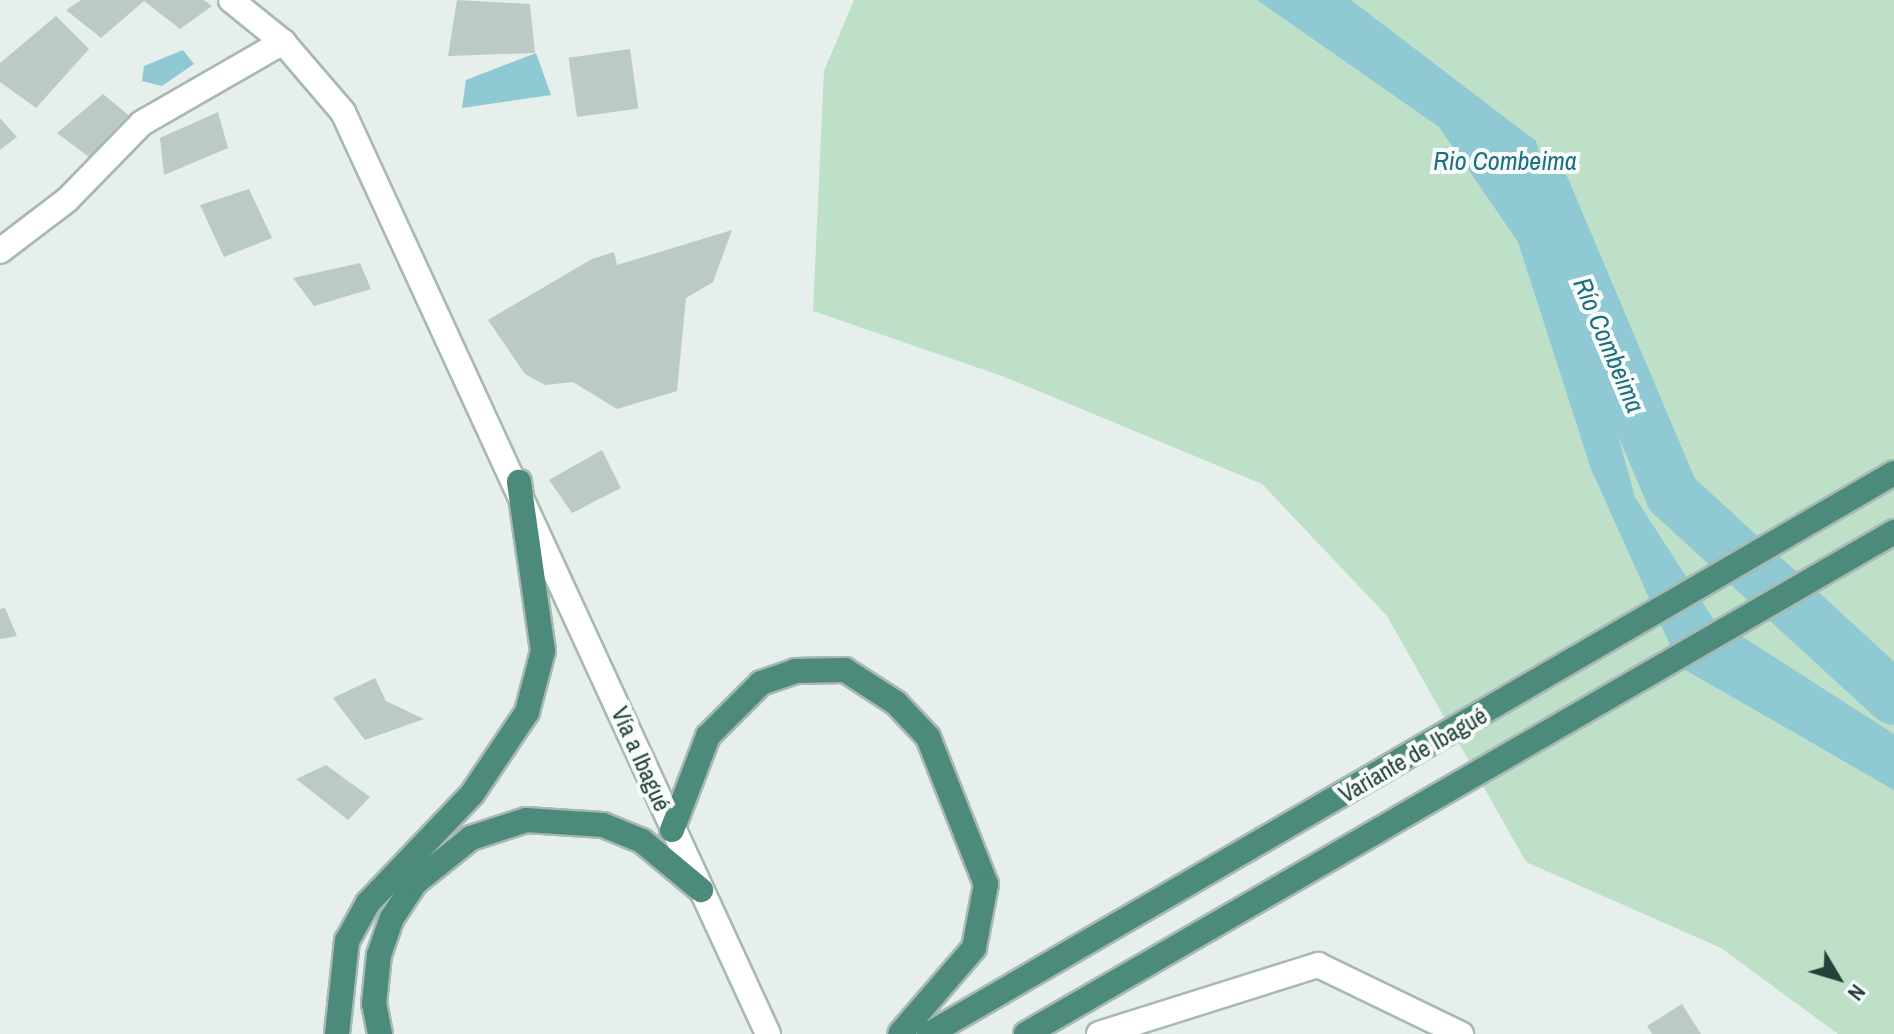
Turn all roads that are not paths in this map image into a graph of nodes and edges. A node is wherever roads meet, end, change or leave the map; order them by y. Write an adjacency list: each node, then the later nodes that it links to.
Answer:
1 (231, 0): 2 (main road, Vía a Ibagué)
2 (283, 42): 3 (main road); 5 (main road, Vía a Ibagué)
3 (0, 251)
4 (1894, 473): 13 (highway, Variante de Ibagué)
5 (519, 482): 7 (main road, Vía a Ibagué); 9 (highway)
6 (1894, 532): 14 (highway, Variante de Ibagué)
7 (672, 830): 8 (main road, Vía a Ibagué); 12 (highway)
8 (701, 890): 10 (highway); 11 (main road, Vía a Ibagué)
9 (337, 1034)
10 (380, 1034)
11 (768, 1034)
12 (900, 1034)
13 (929, 1034)
14 (1026, 1034)
15 (1099, 1034): 16 (main road)
16 (1461, 1034)

